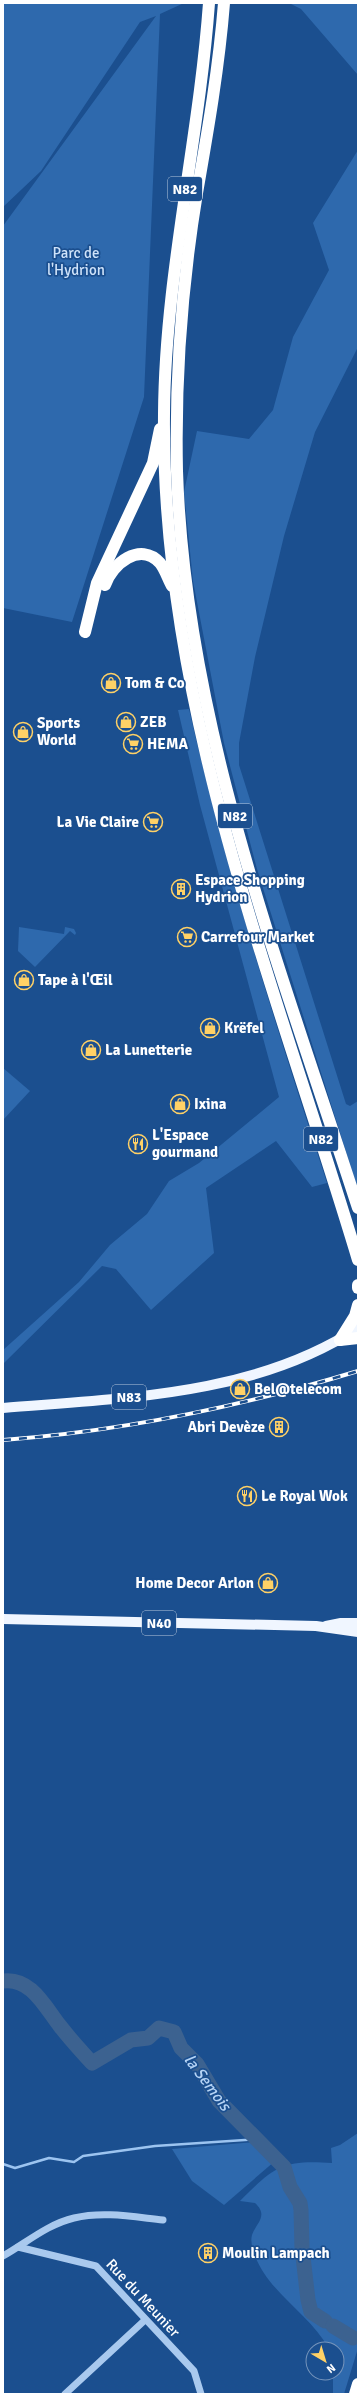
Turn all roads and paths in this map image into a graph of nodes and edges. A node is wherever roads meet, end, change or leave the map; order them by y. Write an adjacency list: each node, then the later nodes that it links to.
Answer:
1 (209, 3): 3 (highway, N82)
2 (224, 3): 5 (highway, N82)
3 (164, 417): 4 (highway, N82); 4 (highway)
4 (174, 590): 6 (highway, N82)
5 (358, 1208)
6 (358, 1260)
7 (358, 1304): 10 (highway)
8 (358, 1328): 10 (main road, N83)
9 (358, 1338): 10 (highway)
10 (340, 1340): 11 (main road, N83)
11 (3, 1408)
12 (3, 1619): 14 (main road, N40)
13 (358, 1623): 14 (main road, N40)
14 (324, 1627): 15 (main road, N40)
15 (358, 1632)
16 (163, 2220): 17 (street)
17 (18, 2247): 18 (street); 19 (street, Rue du Meunier)
18 (3, 2256)
19 (145, 2320): 21 (street); 22 (street, Rue du Meunier)
20 (358, 2384): 23 (highway)
21 (65, 2394)
22 (202, 2394)
23 (355, 2394)

